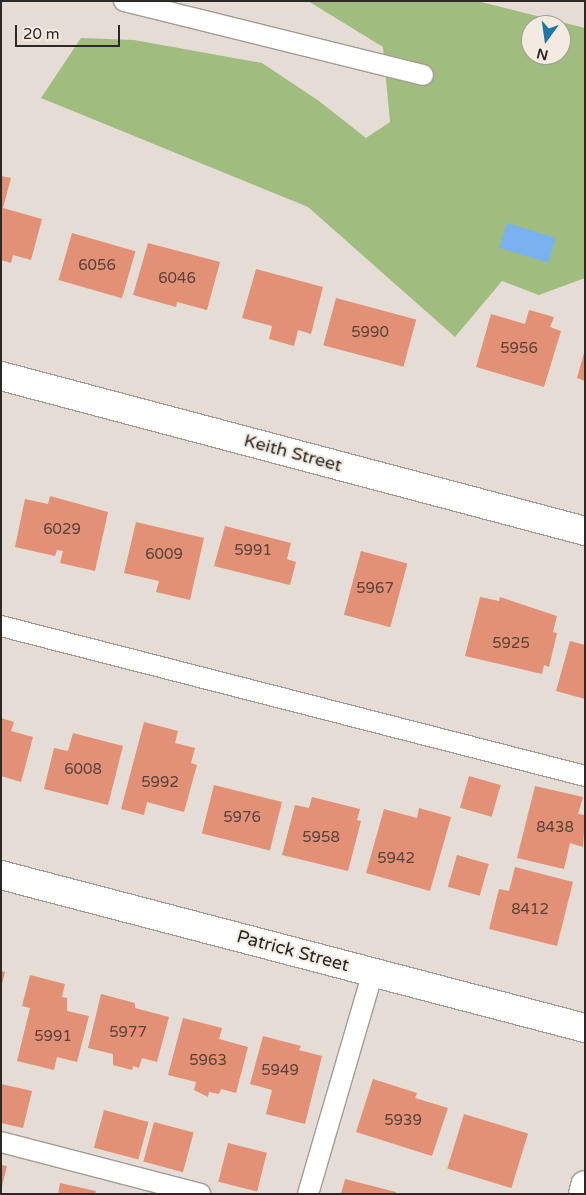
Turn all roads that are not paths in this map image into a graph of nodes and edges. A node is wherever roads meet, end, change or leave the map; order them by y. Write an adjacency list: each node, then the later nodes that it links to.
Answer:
1 (124, 1): 2 (lane)
2 (423, 75)
3 (1, 376): 4 (street, Keith Street)
4 (585, 530)
5 (1, 626): 6 (lane)
6 (585, 776)
7 (1, 875): 8 (street, Patrick Street)
8 (372, 972): 9 (street, Patrick Street); 13 (lane)
9 (585, 1028)
10 (1, 1142): 12 (lane)
11 (585, 1185): 14 (street)
12 (200, 1194)
13 (308, 1194)
14 (583, 1194)

